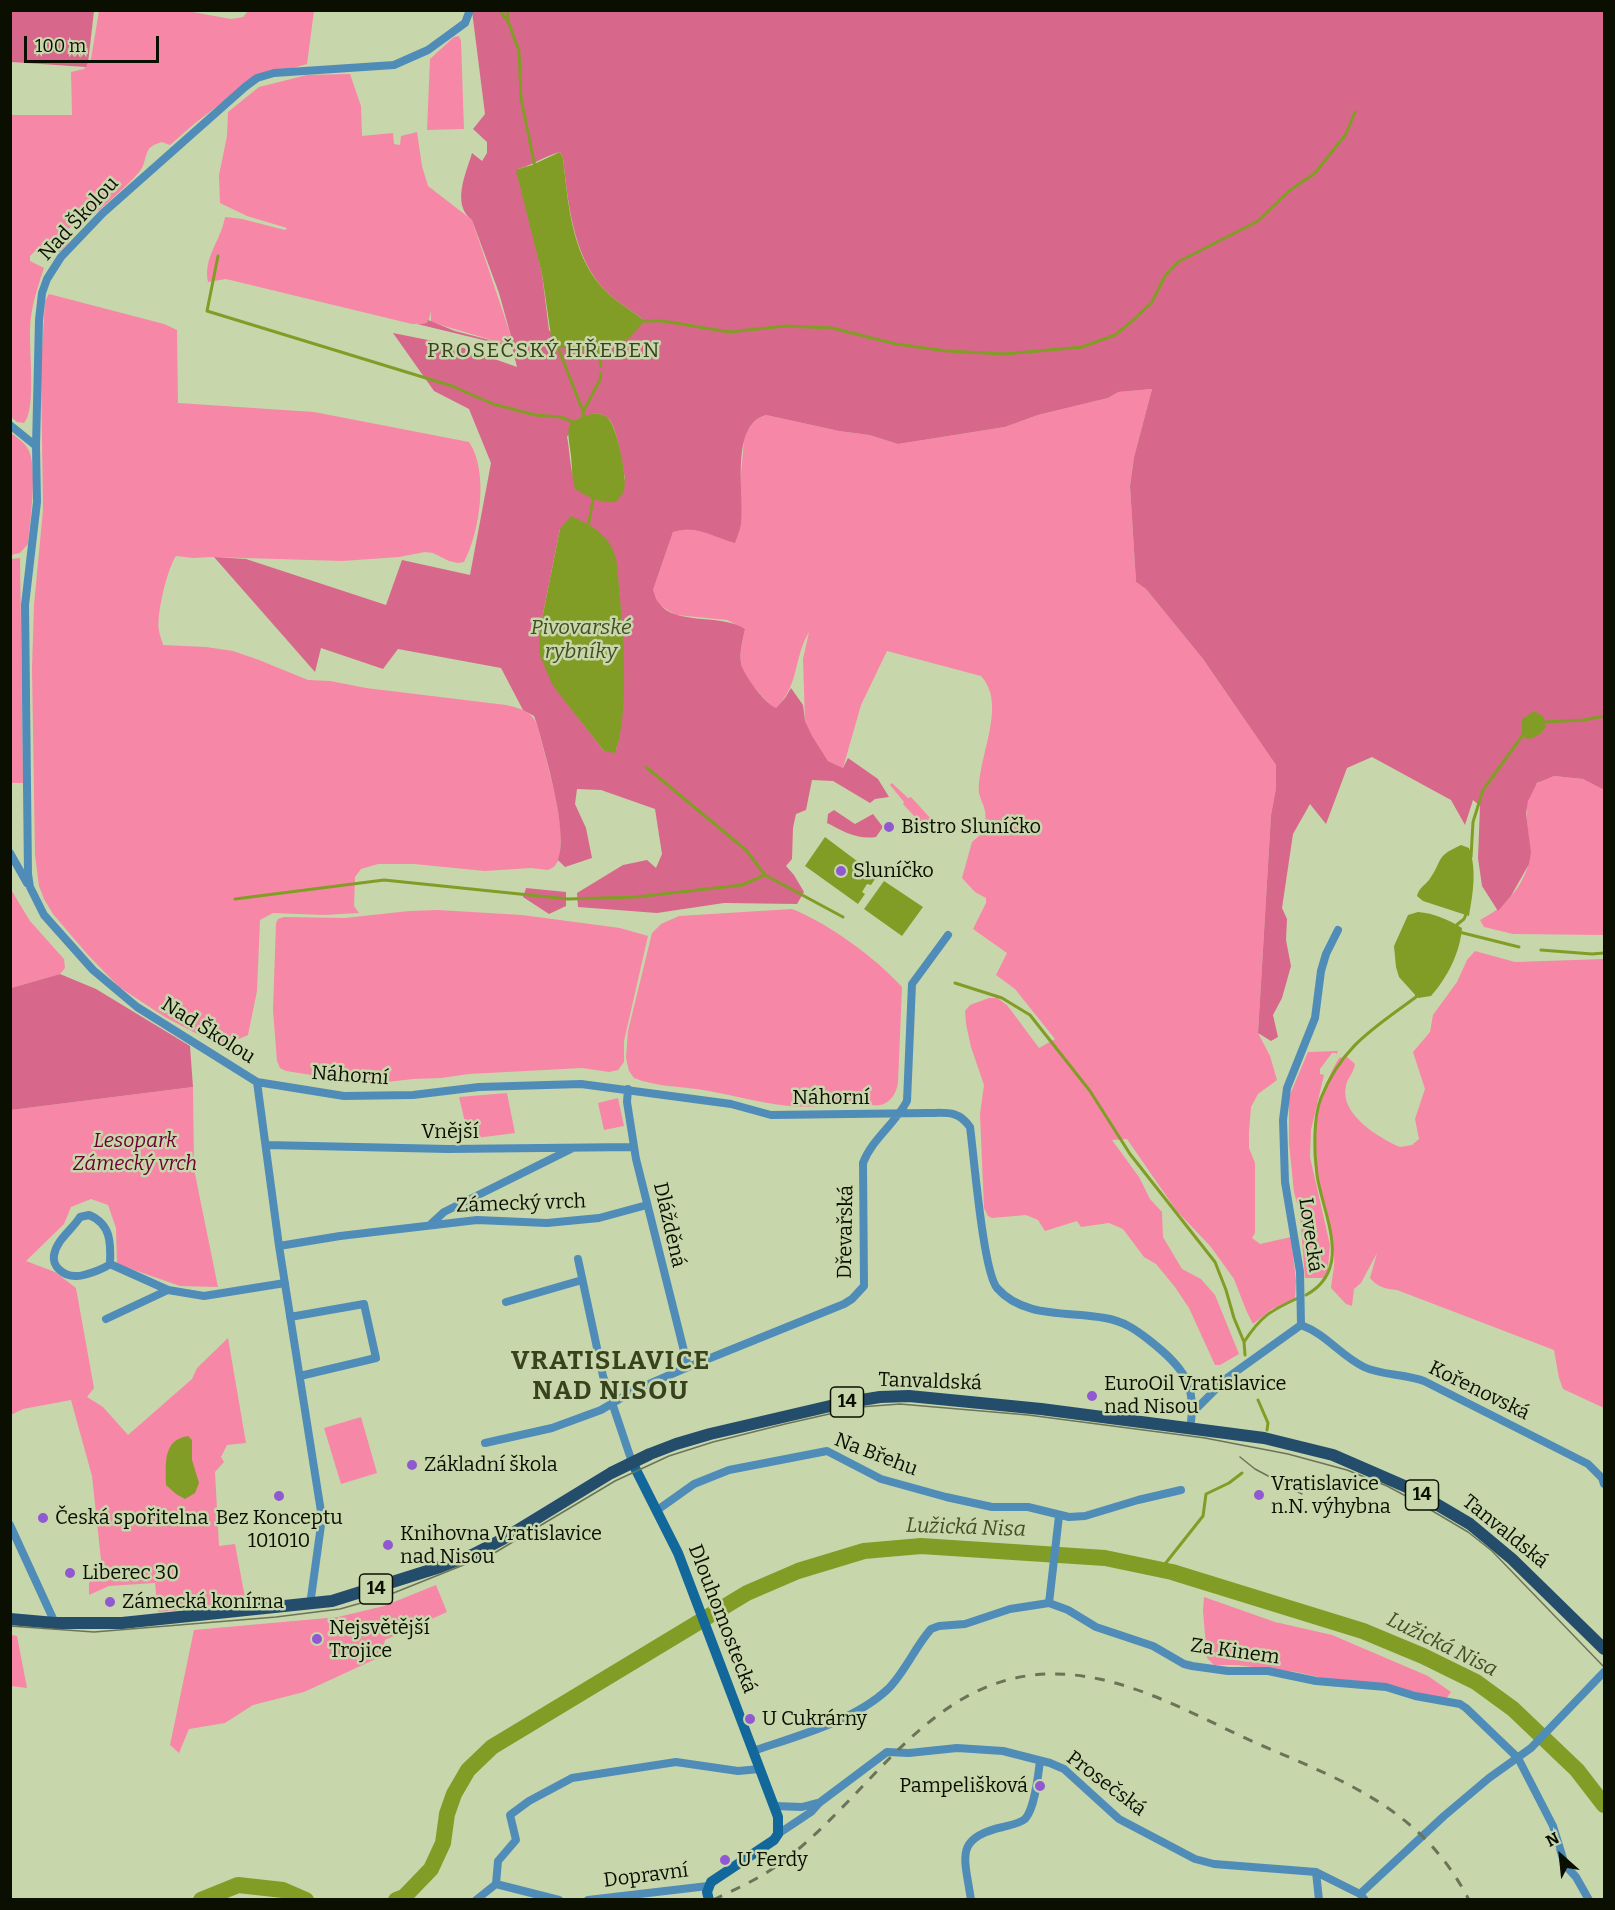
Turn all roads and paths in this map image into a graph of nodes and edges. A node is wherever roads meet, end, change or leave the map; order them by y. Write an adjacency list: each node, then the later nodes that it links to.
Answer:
1 (470, 10): 3 (street, Nad Školou)
2 (10, 425): 3 (street)
3 (36, 446): 5 (street, Nad Školou)
4 (10, 853): 5 (street, Nad Školou)
5 (30, 887): 8 (street, Nad Školou)
6 (1338, 930): 25 (street, Lovecká)
7 (948, 935): 10 (street, Dřevařská)
8 (257, 1082): 9 (street, Náhorní); 11 (street, Nad Školou)
9 (628, 1089): 10 (street, Náhorní); 13 (street, Dlážděná)
10 (900, 1114): 26 (street, Dřevařská); 29 (street, Náhorní)
11 (266, 1145): 12 (street, Vnější); 16 (street, Nad Školou)
12 (577, 1146): 13 (street, Vnější); 15 (street, Zámecký vrch)
13 (634, 1147): 14 (street, Dlážděná)
14 (647, 1205): 15 (street, Zámecký vrch); 26 (street, Dlážděná)
15 (430, 1225): 16 (street, Zámecký vrch)
16 (279, 1246): 20 (street, Nad Školou)
17 (578, 1259): 19 (street)
18 (110, 1264): 18 (street); 21 (street)
19 (582, 1280): 22 (street); 28 (street)
20 (285, 1283): 21 (street); 23 (street, Nad Školou)
21 (168, 1290): 24 (street)
22 (507, 1302)
23 (290, 1317): 27 (street, Nad Školou); 27 (street)
24 (106, 1319)
25 (1301, 1325): 29 (street); 33 (street, Kořenovská)
26 (688, 1367): 28 (street, Dřevařská)
27 (300, 1376): 39 (street, Nad Školou)
28 (611, 1404): 31 (street, Dřevařská); 32 (street)
29 (1193, 1412): 30 (street, Náhorní)
30 (1190, 1428): 32 (main road, Tanvaldská / 14); 42 (main road, Tanvaldská / 14)
31 (485, 1443)
32 (632, 1462): 35 (street, Dlouhomostecká); 39 (main road, Tanvaldská / 14)
33 (1605, 1484)
34 (1180, 1490): 36 (street, Na Břehu)
35 (656, 1511): 36 (street, Na Břehu); 44 (street, Dlouhomostecká)
36 (1059, 1515): 38 (street)
37 (10, 1525): 41 (street)
38 (1049, 1603): 44 (street); 45 (street, Za Kinem)
39 (310, 1605): 41 (main road, Tanvaldská / 14)
40 (10, 1618): 41 (main road, Tanvaldská / 14)
41 (55, 1623)
42 (1605, 1648)
43 (1605, 1672): 45 (street, Prosečská)
44 (753, 1751): 47 (street, Dlouhomostecká)
45 (1518, 1758): 54 (street, Prosečská); 61 (street, Za Kinem)
46 (1040, 1761): 48 (street, Prosečská); 51 (street, Prosečská); 59 (street)
47 (760, 1768): 49 (street, Dlouhomostecká); 52 (street)
48 (819, 1803): 49 (street); 50 (street, Prosečská)
49 (774, 1806): 50 (street, Dlouhomostecká)
50 (778, 1834): 53 (street)
51 (1316, 1872): 54 (street, Prosečská); 60 (street)
52 (496, 1884): 55 (street); 56 (street)
53 (708, 1887): 57 (street, Dopravní); 58 (street)
54 (1362, 1897)
55 (476, 1899)
56 (559, 1899)
57 (588, 1899)
58 (709, 1899)
59 (971, 1899)
60 (1319, 1899)
61 (1589, 1899)

